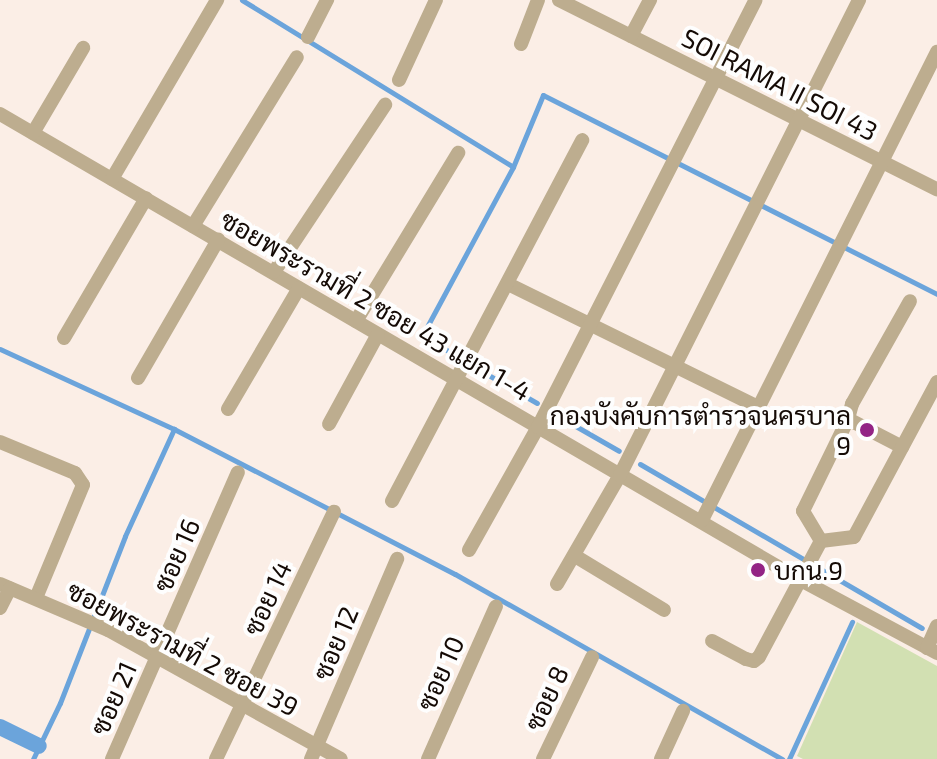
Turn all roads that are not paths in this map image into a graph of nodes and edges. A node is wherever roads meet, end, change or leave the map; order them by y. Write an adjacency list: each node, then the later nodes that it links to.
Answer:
1 (217, 0): 24 (street)
2 (327, 0): 10 (street)
3 (436, 0): 16 (street)
4 (538, 0): 11 (street)
5 (559, 0): 9 (street, SOI RAMA II SOI 43)
6 (650, 0): 9 (street)
7 (756, 0): 15 (street)
8 (859, 0): 19 (street)
9 (631, 36): 15 (street, SOI RAMA II SOI 43)
10 (308, 37)
11 (521, 44)
12 (83, 48): 20 (street)
13 (937, 52): 23 (street)
14 (297, 57): 27 (street)
15 (716, 79): 19 (street, SOI RAMA II SOI 43); 34 (street)
16 (399, 80)
17 (385, 105): 29 (street)
18 (0, 114): 20 (street, ซอยพระรามที่ 2 ซอย 43 แยก 1-4)
19 (798, 119): 23 (street, SOI RAMA II SOI 43); 37 (street)
20 (33, 133): 24 (street, ซอยพระรามที่ 2 ซอย 43 แยก 1-4)
21 (582, 140): 30 (street)
22 (458, 153): 33 (street)
23 (883, 162): 25 (street, SOI RAMA II SOI 43); 41 (street)
24 (112, 179): 26 (street, ซอยพระรามที่ 2 ซอย 43 แยก 1-4)
25 (937, 189)
26 (146, 198): 27 (street, ซอยพระรามที่ 2 ซอย 43 แยก 1-4); 36 (street)
27 (193, 226): 28 (street, ซอยพระรามที่ 2 ซอย 43 แยก 1-4)
28 (218, 240): 29 (street, ซอยพระรามที่ 2 ซอย 43 แยก 1-4); 38 (street)
29 (274, 272): 31 (street, ซอยพระรามที่ 2 ซอย 43 แยก 1-4)
30 (508, 284): 34 (street); 39 (street)
31 (299, 288): 33 (street, ซอยพระรามที่ 2 ซอย 43 แยก 1-4); 42 (street)
32 (910, 301): 43 (street)
33 (356, 321): 35 (street, ซอยพระรามที่ 2 ซอย 43 แยก 1-4)
34 (592, 324): 37 (street); 45 (street)
35 (378, 334): 39 (street, ซอยพระรามที่ 2 ซอย 43 แยก 1-4); 44 (street)
36 (64, 338)
37 (674, 368): 41 (street); 49 (street)
38 (138, 378)
39 (458, 380): 45 (street, ซอยพระรามที่ 2 ซอย 43 แยก 1-4); 50 (street)
40 (937, 382): 47 (street)
41 (760, 408): 52 (street)
42 (228, 409)
43 (848, 419): 47 (street); 53 (street)
44 (329, 424)
45 (538, 427): 49 (street, ซอยพระรามที่ 2 ซอย 43 แยก 1-4); 54 (street)
46 (0, 442): 60 (street)
47 (902, 447): 53 (street)
48 (238, 472): 67 (street, ซอย 16)
49 (620, 475): 52 (street, ซอยพระรามที่ 2 ซอย 43 แยก 1-4); 55 (street)
50 (392, 501)
51 (334, 512): 69 (street, ซอย 14)
52 (702, 520): 57 (street, ซอยพระรามที่ 2 ซอย 43 แยก 1-4)
53 (821, 541): 57 (street)
54 (469, 550)
55 (575, 556): 58 (street); 63 (street)
56 (397, 559): 71 (street, ซอย 12)
57 (799, 579): 65 (street); 66 (street, ซอยพระรามที่ 2 ซอย 43 แยก 1-4)
58 (557, 584)
59 (5, 586): 60 (street, ซอยพระรามที่ 2 ซอย 39); 62 (street)
60 (36, 598): 67 (street, ซอยพระรามที่ 2 ซอย 39)
61 (496, 606): 75 (street, ซอย 10)
62 (0, 608)
63 (664, 610)
64 (937, 626): 66 (street)
65 (712, 641)
66 (932, 651)
67 (157, 657): 69 (street, ซอยพระรามที่ 2 ซอย 39); 72 (street, ซอย 21)
68 (592, 657): 76 (street, ซอย 8)
69 (243, 705): 71 (street, ซอยพระรามที่ 2 ซอย 39); 73 (street, ซอย 14)
70 (683, 711): 77 (street)
71 (314, 752): 74 (street, ซอยพระรามที่ 2 ซอย 39)
72 (112, 759)
73 (216, 759)
74 (341, 759)
75 (428, 759)
76 (543, 759)
77 (661, 759)

